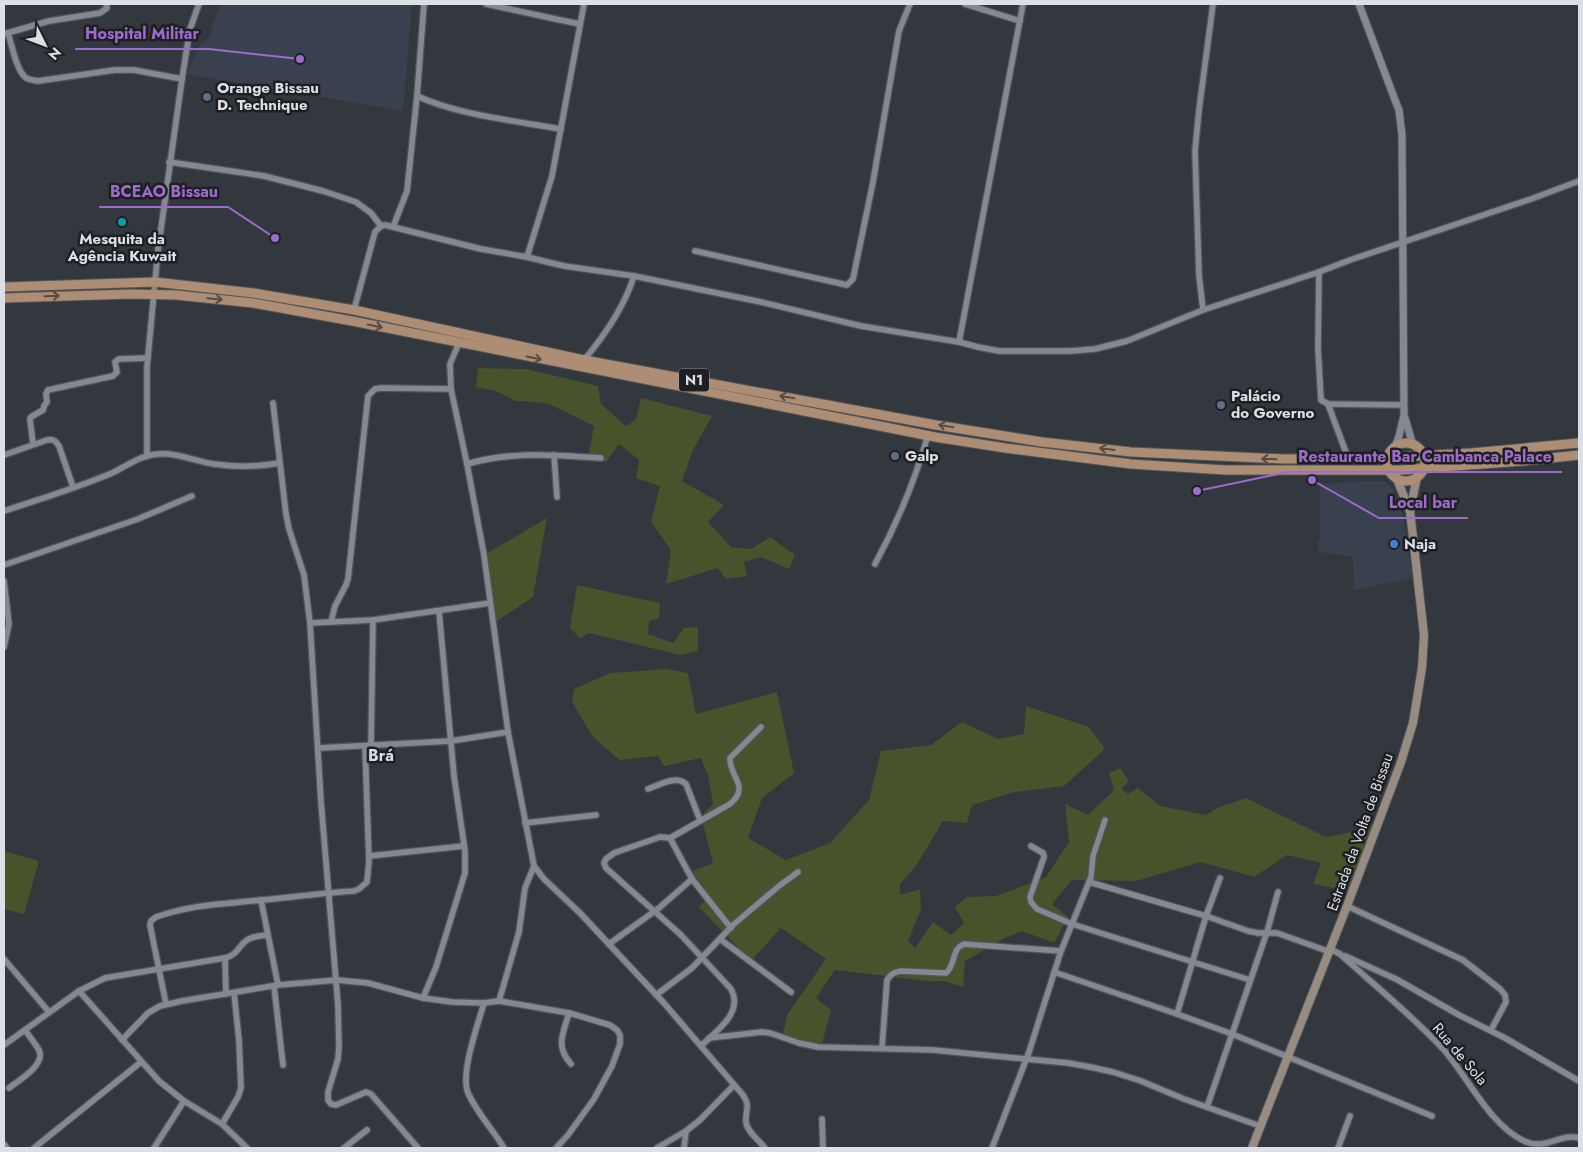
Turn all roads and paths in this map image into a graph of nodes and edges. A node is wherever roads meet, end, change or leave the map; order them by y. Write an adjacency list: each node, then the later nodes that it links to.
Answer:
1 (106, 4): 13 (street)
2 (199, 4): 14 (street)
3 (424, 4): 15 (street)
4 (486, 4): 12 (street)
5 (584, 4): 12 (street)
6 (910, 4): 22 (street)
7 (965, 4): 11 (street)
8 (1023, 4): 11 (street)
9 (1213, 4): 31 (street)
10 (1359, 4): 21 (street)
11 (1020, 21): 32 (street)
12 (580, 24): 16 (street)
13 (6, 34): 14 (street)
14 (182, 79): 17 (street)
15 (417, 96): 16 (street); 20 (street)
16 (561, 129): 23 (street)
17 (169, 162): 19 (street); 26 (street)
18 (1579, 182): 21 (street)
19 (381, 226): 20 (street); 30 (street)
20 (394, 227): 23 (street)
21 (1402, 243): 24 (street); 39 (street)
22 (695, 251)
23 (527, 257): 25 (street)
24 (1319, 272): 31 (street); 38 (street)
25 (634, 276): 32 (street); 35 (street)
26 (155, 282): 27 (main road, N1); 28 (street); 30 (main road, N1)
27 (4, 287)
28 (154, 294): 29 (main road, N1, one-way to 28); 33 (main road, N1, one-way to 33); 34 (street)
29 (4, 298)
30 (354, 310): 35 (main road, N1)
31 (1203, 310): 32 (street)
32 (959, 342)
33 (459, 343): 36 (street); 41 (main road, N1, one-way to 41)
34 (148, 358): 43 (street); 50 (street)
35 (584, 360): 53 (main road, N1, one-way to 35)
36 (451, 389): 55 (street); 70 (street)
37 (273, 403): 54 (street)
38 (1328, 404): 39 (street); 53 (street)
39 (1404, 405): 40 (street)
40 (1404, 415): 44 (street); 45 (street)
41 (928, 435): 57 (main road, N1); 64 (street)
42 (1579, 443): 48 (main road, N1)
43 (33, 444): 46 (street); 59 (street)
44 (1413, 445): 45 (main road); 48 (main road)
45 (1395, 447): 51 (main road)
46 (4, 455)
47 (554, 455): 52 (street); 55 (street); 61 (street)
48 (1424, 455): 51 (main road, N1); 56 (main road)
49 (1579, 455): 56 (main road, N1)
50 (147, 456): 54 (street); 59 (street)
51 (1388, 457): 53 (main road, N1); 57 (main road)
52 (601, 458)
53 (1348, 458)
54 (279, 463): 71 (street)
55 (467, 464): 67 (street)
56 (1424, 469): 57 (main road, N1); 58 (main road)
57 (1392, 474): 58 (main road); 63 (main road)
58 (1417, 477): 63 (main road)
59 (73, 487): 62 (street)
60 (192, 496): 65 (street)
61 (557, 497)
62 (4, 511)
63 (1410, 511): 95 (main road, Estrada da Volta de Bissau)
64 (875, 564)
65 (4, 565)
66 (4, 581): 72 (street)
67 (490, 603): 68 (street); 74 (street)
68 (439, 611): 69 (street); 75 (street)
69 (373, 620): 70 (street); 76 (street)
70 (331, 622): 71 (street)
71 (310, 623): 77 (street)
72 (4, 647)
73 (761, 727): 80 (street)
74 (508, 732): 75 (street); 82 (street)
75 (451, 741): 76 (street); 84 (street)
76 (368, 746): 77 (street); 86 (street)
77 (319, 748): 93 (street)
78 (648, 789): 80 (street)
79 (596, 815): 82 (street)
80 (700, 820): 83 (street)
81 (1105, 820): 91 (street)
82 (525, 823): 87 (street)
83 (670, 838): 90 (street); 96 (street)
84 (464, 846): 86 (street); 121 (street)
85 (1030, 846): 98 (street)
86 (369, 856): 93 (street)
87 (534, 866): 103 (street); 122 (street)
88 (798, 872): 99 (street)
89 (1220, 878): 97 (street)
90 (692, 879): 96 (street); 99 (street)
91 (1088, 882): 97 (street, Rua de Sola); 98 (street)
92 (1278, 892): 100 (street)
93 (329, 893): 94 (street); 113 (street)
94 (261, 900): 101 (street); 111 (street)
95 (1347, 906): 105 (main road, Estrada da Volta de Bissau); 129 (street)
96 (654, 911): 103 (street); 107 (street)
97 (1206, 916): 100 (street, Rua de Sola); 110 (street)
98 (1072, 924): 104 (street); 110 (street)
99 (730, 928): 102 (street)
100 (1267, 932): 105 (street, Rua de Sola); 114 (street)
101 (267, 935): 108 (street); 115 (street)
102 (720, 939): 107 (street); 117 (street)
103 (609, 944): 120 (street)
104 (1061, 951): 112 (street); 135 (street)
105 (1330, 951): 106 (street, Rua de Sola); 136 (main road, Estrada da Volta de Bissau)
106 (1340, 954): 129 (street); 154 (street, Rua de Sola)
107 (703, 957): 120 (street); 131 (street)
108 (225, 958): 111 (street); 119 (street)
109 (4, 959): 125 (street)
110 (1194, 962): 114 (street); 127 (street)
111 (159, 969): 116 (street); 124 (street)
112 (1054, 972): 127 (street); 137 (street)
113 (337, 980): 115 (street); 121 (street); 161 (street)
114 (1250, 980): 130 (street)
115 (276, 985): 118 (street); 140 (street)
116 (80, 991): 125 (street); 132 (street)
117 (791, 992)
118 (234, 993): 119 (street); 149 (street)
119 (226, 994): 124 (street)
120 (656, 995): 134 (street)
121 (423, 998): 123 (street)
122 (499, 1001): 123 (street); 126 (street)
123 (484, 1003): 162 (street)
124 (166, 1004): 132 (street)
125 (49, 1012): 128 (street)
126 (569, 1013): 139 (street); 163 (street)
127 (1177, 1014): 130 (street)
128 (25, 1030): 133 (street); 143 (street)
129 (1491, 1030): 141 (street)
130 (1232, 1034): 136 (street); 145 (street)
131 (709, 1038): 134 (street); 135 (street)
132 (122, 1040): 138 (street)
133 (4, 1045)
134 (701, 1046): 142 (street)
135 (882, 1048): 137 (street)
136 (1287, 1057): 147 (street); 150 (main road, Estrada da Volta de Bissau)
137 (1026, 1059): 145 (street); 168 (street)
138 (141, 1062): 144 (street); 157 (street)
139 (571, 1064)
140 (282, 1065)
141 (1579, 1081)
142 (734, 1085): 152 (street); 166 (street)
143 (8, 1088)
144 (184, 1101): 149 (street); 158 (street)
145 (1207, 1107): 150 (street)
146 (1350, 1116): 170 (street)
147 (1432, 1116)
148 (822, 1119): 167 (street)
149 (222, 1124): 159 (street)
150 (1260, 1126): 169 (main road, Estrada da Volta de Bissau)
151 (367, 1130): 160 (street)
152 (686, 1131): 164 (street); 165 (street)
153 (1579, 1138): 154 (street, Rua de Sola)
154 (1524, 1141): 171 (street)
155 (4, 1145): 156 (street)
156 (6, 1148)
157 (34, 1148)
158 (154, 1148)
159 (247, 1148)
160 (344, 1148)
161 (418, 1148)
162 (504, 1148)
163 (556, 1148)
164 (657, 1148)
165 (684, 1148)
166 (766, 1148)
167 (822, 1148)
168 (992, 1148)
169 (1252, 1148)
170 (1338, 1148)
171 (1521, 1148)

